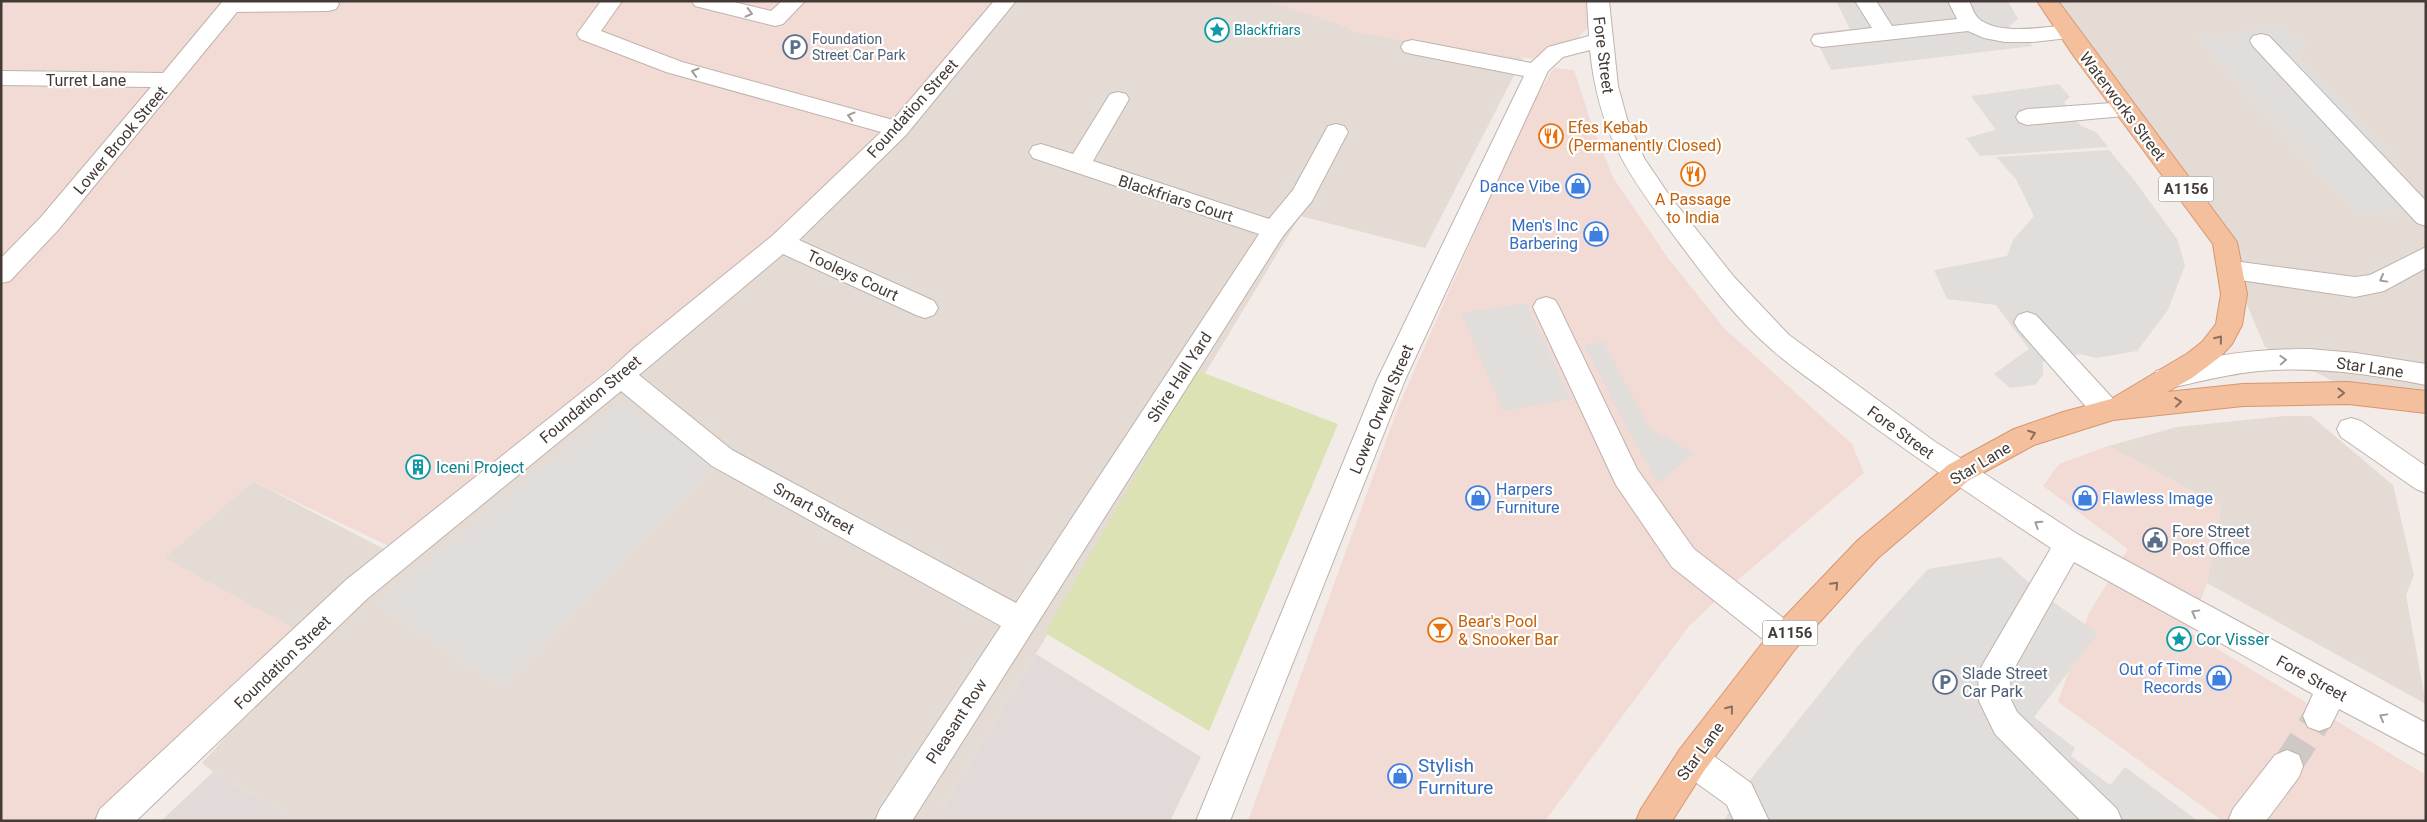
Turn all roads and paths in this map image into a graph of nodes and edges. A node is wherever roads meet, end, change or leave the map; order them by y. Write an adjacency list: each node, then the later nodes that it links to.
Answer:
1 (612, 1): 24 (street, one-way to 1)
2 (702, 1): 3 (street, one-way to 3)
3 (795, 1)
4 (1006, 1): 24 (street, Foundation Street)
5 (1598, 1): 15 (street, Fore Street)
6 (1866, 1): 13 (street)
7 (1958, 1): 11 (street)
8 (2047, 1): 12 (main road, Waterworks Street / A1156)
9 (233, 4): 10 (street); 20 (street, Lower Brook Street)
10 (328, 4)
11 (1972, 24): 12 (street); 13 (street)
12 (2068, 32): 22 (main road, Waterworks Street / A1156)
13 (1886, 33): 14 (street)
14 (1822, 40)
15 (1599, 41): 18 (street, Lower Orwell Street); 43 (street, Fore Street)
16 (2260, 42): 28 (street)
17 (1412, 47): 18 (street)
18 (1536, 71): 53 (street, Lower Orwell Street)
19 (1, 78): 20 (street, Turret Lane)
20 (171, 80): 33 (street, Lower Brook Street)
21 (1118, 99): 27 (street)
22 (2126, 110): 23 (street); 32 (main road, Waterworks Street / A1156)
23 (2027, 117)
24 (898, 129): 30 (street, Foundation Street)
25 (1336, 132): 29 (street, Shire Hall Yard)
26 (1041, 152): 27 (street, Blackfriars Court)
27 (1078, 166): 29 (street, Blackfriars Court)
28 (2426, 217)
29 (1274, 230): 46 (street, Shire Hall Yard)
30 (781, 242): 35 (street, Tooleys Court); 38 (street, Foundation Street)
31 (2426, 256): 32 (street, one-way to 32)
32 (2232, 270): 39 (main road, Waterworks Street / A1156, one-way to 32)
33 (1, 274)
34 (1546, 307): 47 (street)
35 (925, 308)
36 (2027, 322): 41 (street)
37 (2426, 375): 39 (street, Star Lane, one-way to 37)
38 (621, 376): 46 (street, Smart Street); 51 (street, Foundation Street)
39 (2166, 378): 41 (main road, Waterworks Street / A1156)
40 (2426, 402): 41 (main road, Star Lane / A1156, one-way to 40)
41 (2109, 410): 43 (main road, Star Lane / A1156, one-way to 41)
42 (2351, 430): 44 (street)
43 (1958, 473): 45 (street, Fore Street, one-way to 43); 47 (main road, Star Lane / A1156, one-way to 43)
44 (2426, 482)
45 (2069, 544): 48 (street, Fore Street, one-way to 45); 56 (street)
46 (1020, 621): 52 (street, Pleasant Row)
47 (1785, 638): 49 (main road, Star Lane / A1156, one-way to 47)
48 (2426, 740)
49 (1692, 760): 54 (main road, Star Lane / A1156); 55 (street)
50 (2286, 766): 57 (street)
51 (112, 821)
52 (892, 821)
53 (1213, 821)
54 (1653, 821)
55 (1752, 821)
56 (2105, 821)
57 (2245, 821)

